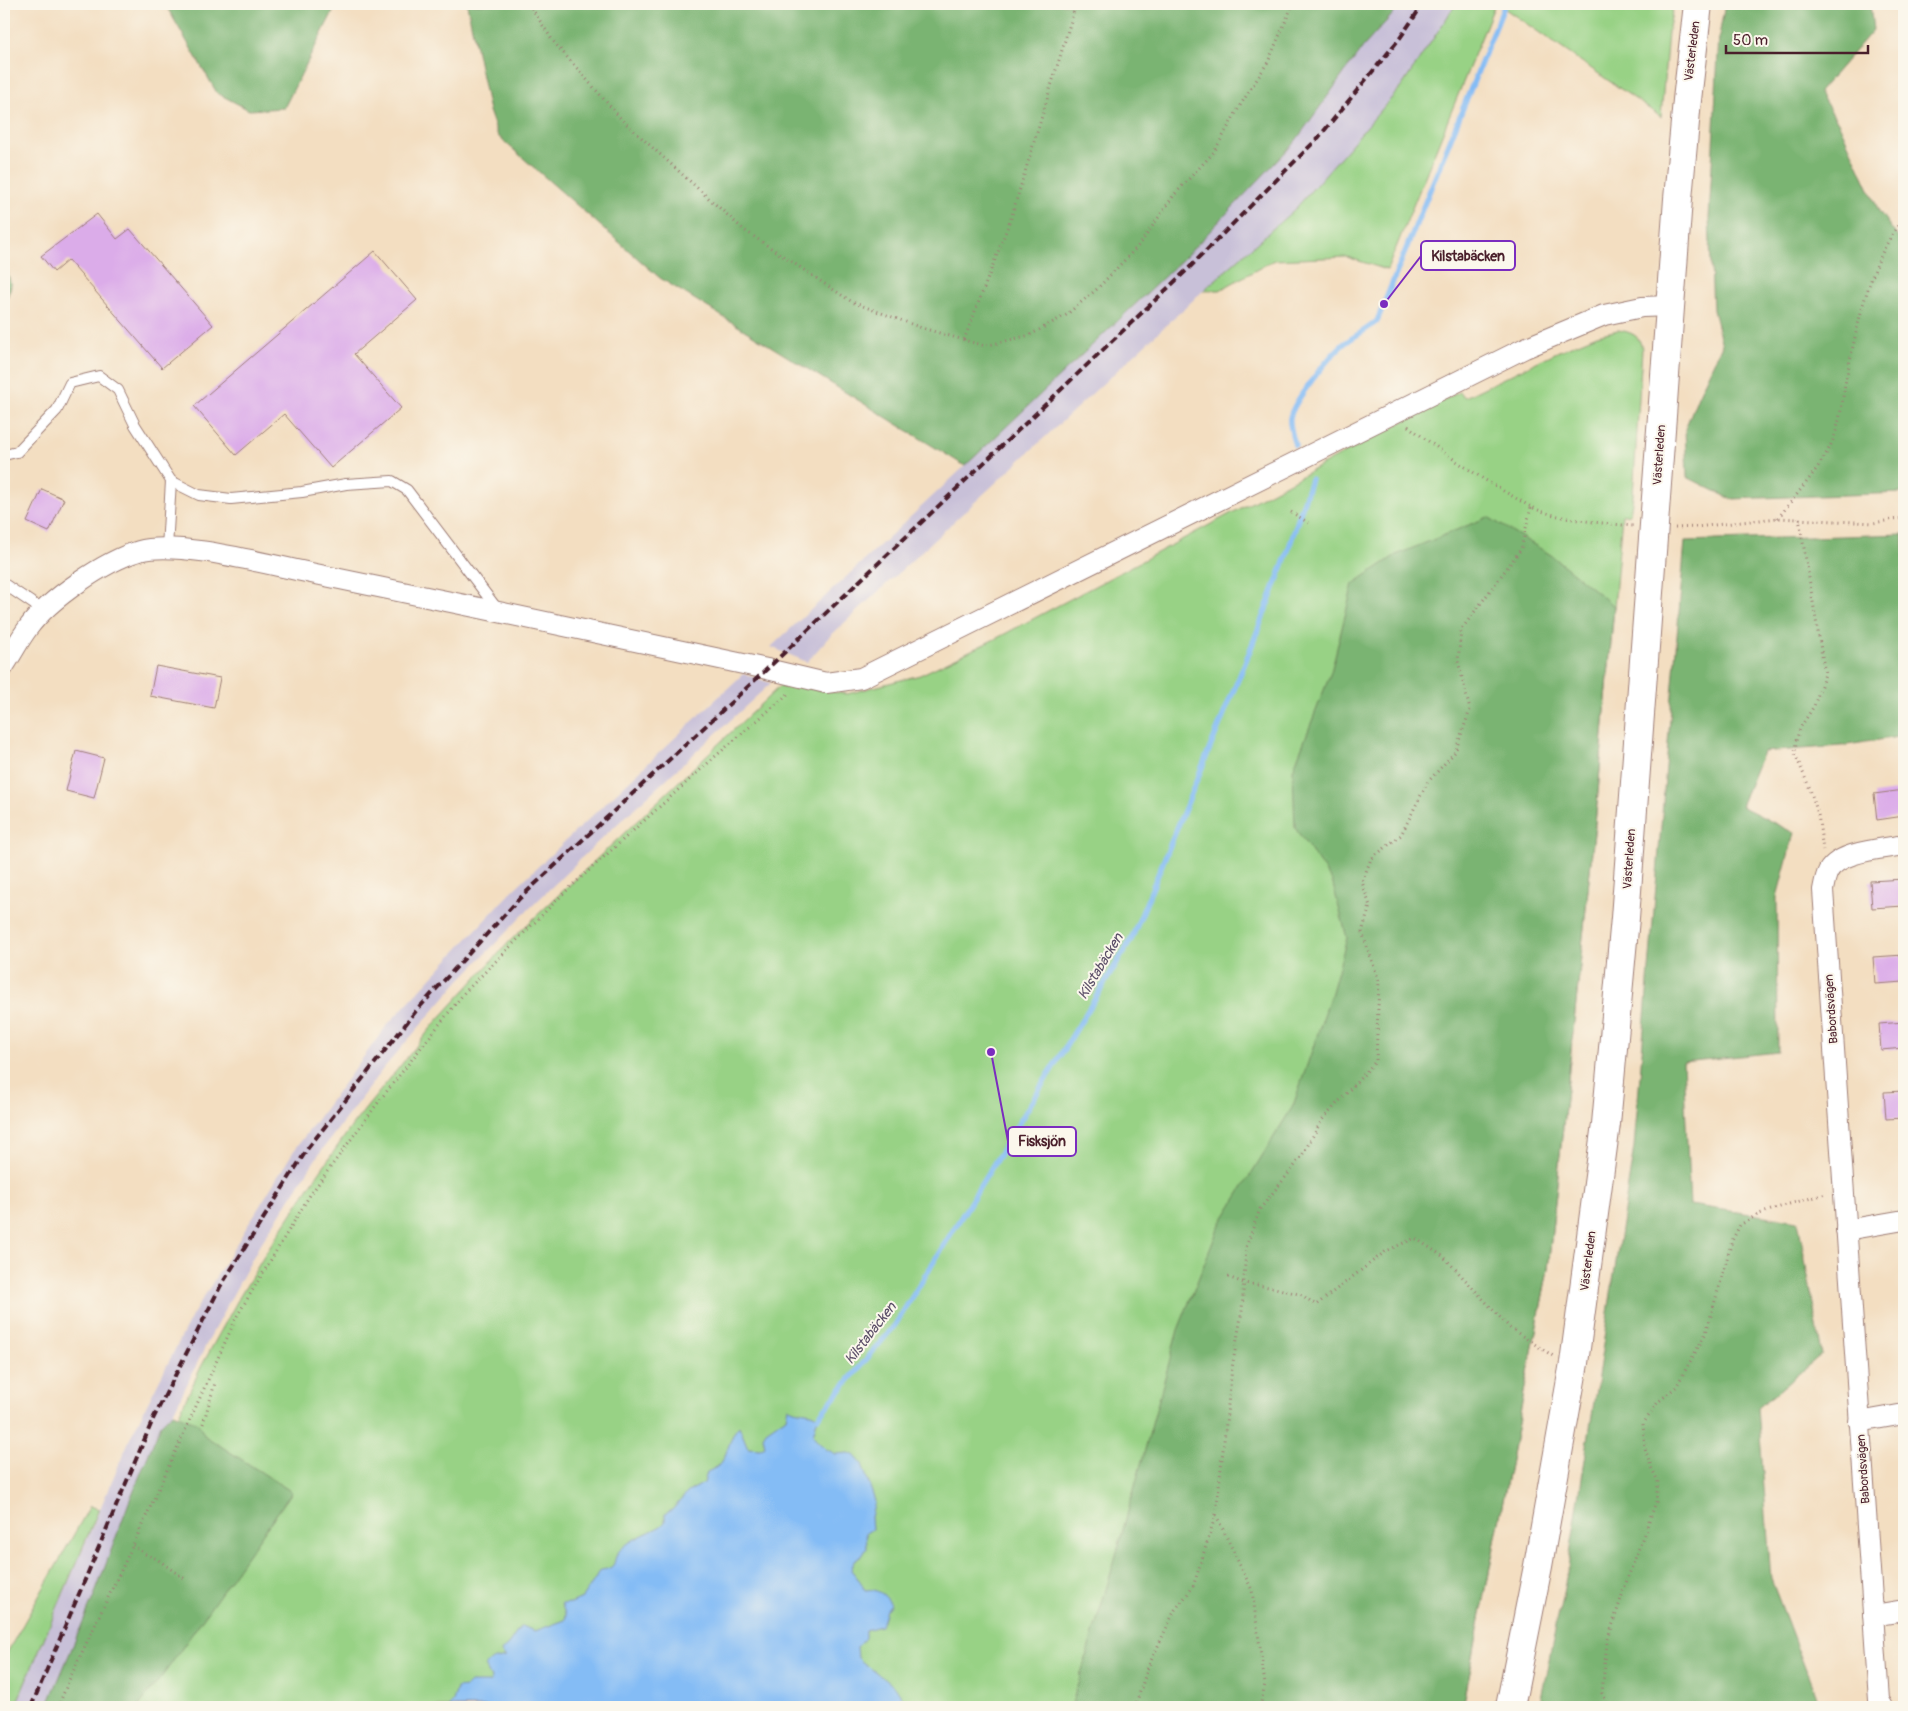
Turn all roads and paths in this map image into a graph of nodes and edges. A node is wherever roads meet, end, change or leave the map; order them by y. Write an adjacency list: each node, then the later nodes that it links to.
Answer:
1 (530, 4): 7 (path)
2 (1076, 4): 7 (path)
3 (1293, 4): 7 (path)
4 (1698, 4): 6 (street, Västerleden)
5 (1904, 217): 13 (path)
6 (1670, 306): 8 (street); 32 (street, Västerleden)
7 (964, 340)
8 (1392, 413): 11 (path); 22 (street)
9 (4, 454): 10 (lane)
10 (171, 481): 19 (lane); 22 (lane)
11 (1531, 507): 17 (path); 31 (path)
12 (1290, 512): 16 (path)
13 (1778, 518): 14 (path); 18 (path)
14 (1799, 518): 15 (path); 26 (path)
15 (1904, 518)
16 (1312, 525)
17 (1636, 526)
18 (1672, 528)
19 (166, 548): 21 (street); 22 (street)
20 (4, 584): 21 (lane)
21 (44, 611): 23 (street)
22 (500, 613)
23 (4, 666)
24 (789, 693): 38 (path)
25 (1904, 845): 26 (street)
26 (1827, 873): 27 (street, Babordsvägen)
27 (1844, 1190): 29 (street, Babordsvägen); 46 (path)
28 (1904, 1220): 29 (street)
29 (1846, 1230): 35 (street, Babordsvägen)
30 (1228, 1276): 31 (path)
31 (1244, 1284): 32 (path); 37 (path)
32 (1574, 1363): 45 (street, Västerleden)
33 (216, 1383): 36 (path)
34 (1904, 1414): 35 (street)
35 (1859, 1422): 41 (street, Babordsvägen)
36 (202, 1424)
37 (1216, 1514): 43 (path); 44 (path)
38 (133, 1545): 39 (path); 42 (path)
39 (185, 1579)
40 (1904, 1610): 41 (street)
41 (1873, 1615): 47 (street, Babordsvägen)
42 (58, 1707)
43 (1135, 1707)
44 (1260, 1707)
45 (1510, 1707)
46 (1609, 1707)
47 (1883, 1707)

